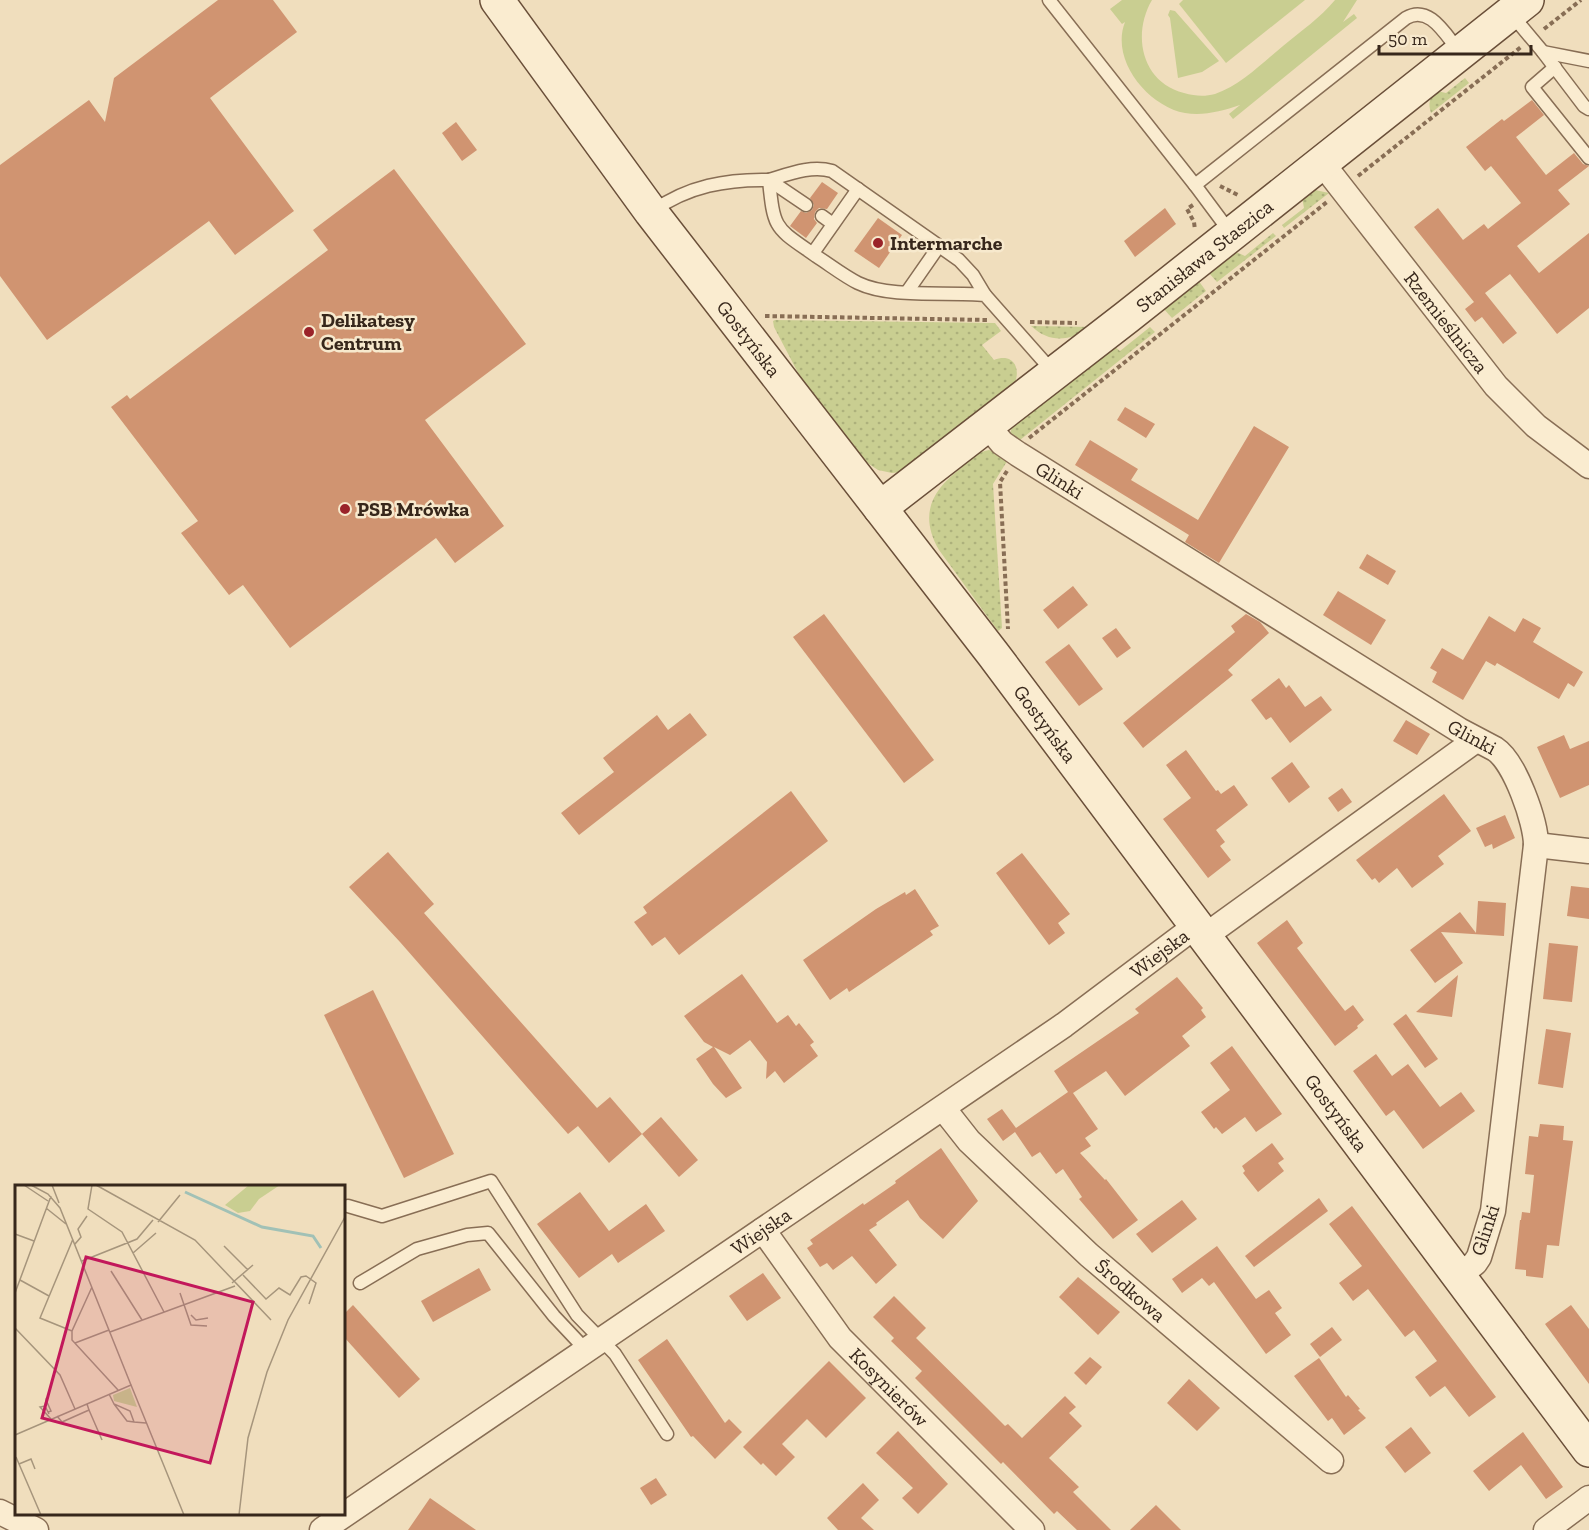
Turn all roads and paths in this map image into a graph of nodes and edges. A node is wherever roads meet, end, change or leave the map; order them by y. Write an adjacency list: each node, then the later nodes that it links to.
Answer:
1 (497, 0): 19 (main road, Gostyńska)
2 (1049, 0): 14 (lane)
3 (1578, 1): 5 (path)
4 (1519, 6): 5 (lane); 7 (main road, Stanisława Staszica)
5 (1532, 38): 6 (lane); 16 (path)
6 (1543, 52): 8 (lane); 9 (lane)
7 (1461, 53): 12 (main road, Stanisława Staszica); 14 (lane)
8 (1589, 61)
9 (1555, 67): 10 (lane); 11 (lane)
10 (1589, 109)
11 (1589, 158)
12 (1322, 163): 16 (street, Rzemieślnicza); 23 (main road, Stanisława Staszica)
13 (769, 180): 15 (lane); 17 (lane); 19 (lane); 27 (lane)
14 (1195, 185): 23 (lane)
15 (858, 189): 21 (lane); 26 (lane)
16 (1343, 189): 24 (path); 37 (street, Rzemieślnicza)
17 (806, 205)
18 (1193, 205): 25 (path)
19 (651, 212): 38 (main road, Gostyńska)
20 (822, 216): 21 (lane)
21 (833, 224): 27 (lane)
22 (1277, 229): 24 (path)
23 (1232, 234): 34 (main road, Stanisława Staszica)
24 (1283, 236): 36 (path)
25 (1193, 238)
26 (939, 246): 28 (lane); 29 (lane)
27 (813, 253): 28 (lane)
28 (907, 292): 29 (lane)
29 (985, 295): 34 (lane)
30 (1023, 314): 33 (path)
31 (761, 316): 32 (path)
32 (990, 318)
33 (1079, 323)
34 (1054, 374): 35 (main road, Stanisława Staszica)
35 (987, 425): 36 (street, Glinki); 38 (main road, Stanisława Staszica)
36 (1018, 454): 39 (path); 40 (street, Glinki)
37 (1589, 466)
38 (880, 508): 43 (main road, Gostyńska)
39 (1008, 637)
40 (1476, 740): 41 (street, Glinki); 43 (street, Wiejska)
41 (1536, 845): 42 (street); 47 (street, Glinki)
42 (1589, 851)
43 (1201, 931): 44 (street, Wiejska); 47 (main road, Gostyńska)
44 (943, 1108): 46 (street, Wiejska); 52 (street, Środkowa)
45 (348, 1206): 49 (lane)
46 (763, 1230): 49 (street, Wiejska); 59 (street, Kosynierów)
47 (1459, 1276): 51 (main road, Gostyńska)
48 (360, 1283): 49 (lane)
49 (593, 1345): 50 (lane); 55 (street, Wiejska)
50 (667, 1434)
51 (1589, 1450)
52 (1331, 1461)
53 (1589, 1498): 60 (street)
54 (0, 1512): 57 (street)
55 (345, 1514)
56 (344, 1515): 58 (street, Wiejska)
57 (36, 1530)
58 (322, 1530)
59 (1032, 1530)
60 (1546, 1530)

